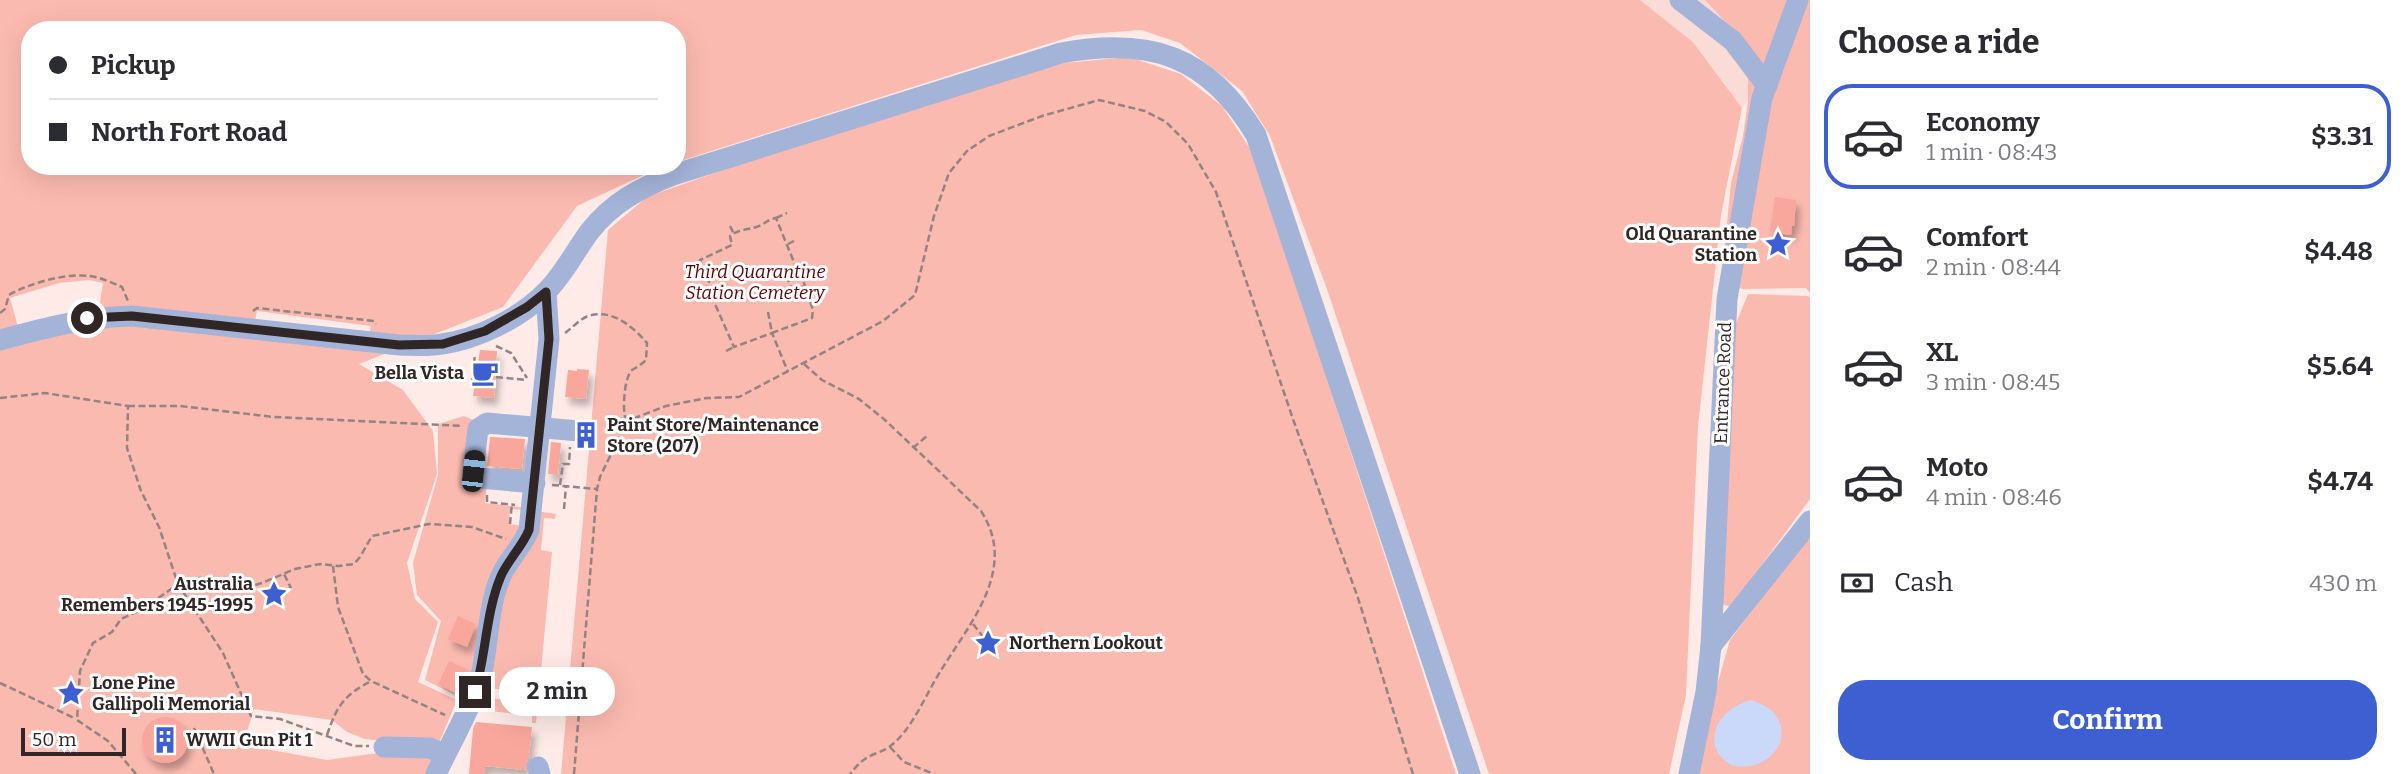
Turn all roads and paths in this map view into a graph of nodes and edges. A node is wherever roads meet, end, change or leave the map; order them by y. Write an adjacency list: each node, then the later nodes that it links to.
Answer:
1 (1680, 0): 3 (street)
2 (1798, 0): 3 (street, Entrance Road)
3 (1767, 86): 50 (street, Entrance Road)
4 (686, 171): 66 (street)
5 (673, 175): 14 (street)
6 (788, 213): 7 (path)
7 (776, 218): 9 (path); 11 (path)
8 (730, 226): 9 (path)
9 (733, 232): 20 (path)
10 (794, 241): 11 (path)
11 (788, 244): 12 (path)
12 (796, 269): 13 (path); 13 (path)
13 (805, 286): 17 (path)
14 (546, 292): 18 (street); 25 (street)
15 (768, 312): 17 (path)
16 (577, 324): 28 (path)
17 (772, 333): 20 (path); 23 (path)
18 (0, 340)
19 (496, 345): 25 (path)
20 (734, 347): 21 (path)
21 (726, 351)
22 (804, 363): 23 (path); 33 (path); 65 (path)
23 (788, 372): 28 (path)
24 (496, 377): 25 (path)
25 (536, 382): 30 (street)
26 (0, 398): 27 (path)
27 (128, 406): 29 (path); 46 (path)
28 (627, 421): 37 (path)
29 (454, 426)
30 (540, 427): 31 (street); 34 (street); 34 (street)
31 (575, 430): 35 (path)
32 (928, 435): 33 (path)
33 (913, 448): 48 (path)
34 (535, 483): 35 (path); 39 (street)
35 (561, 485): 36 (path)
36 (566, 486): 37 (path); 40 (path)
37 (597, 489): 62 (path)
38 (488, 492): 39 (path)
39 (520, 504): 42 (path); 43 (street)
40 (564, 509)
41 (1810, 521): 50 (street)
42 (510, 524)
43 (522, 547): 44 (path); 54 (street)
44 (333, 566): 45 (path); 51 (path)
45 (284, 573): 46 (path); 47 (path)
46 (178, 584): 53 (path); 56 (path)
47 (273, 587)
48 (973, 624): 49 (path); 58 (path)
49 (988, 643)
50 (1711, 646): 67 (street, Entrance Road)
51 (371, 681): 54 (path); 56 (path)
52 (0, 683): 53 (path)
53 (77, 720): 60 (path)
54 (461, 722): 59 (street)
55 (194, 728): 61 (path)
56 (327, 735): 57 (path)
57 (384, 747): 59 (street)
58 (890, 747): 63 (path); 64 (path)
59 (441, 765)
60 (136, 774)
61 (214, 774)
62 (574, 774)
63 (849, 774)
64 (933, 774)
65 (1413, 774)
66 (1470, 774)
67 (1689, 774)

